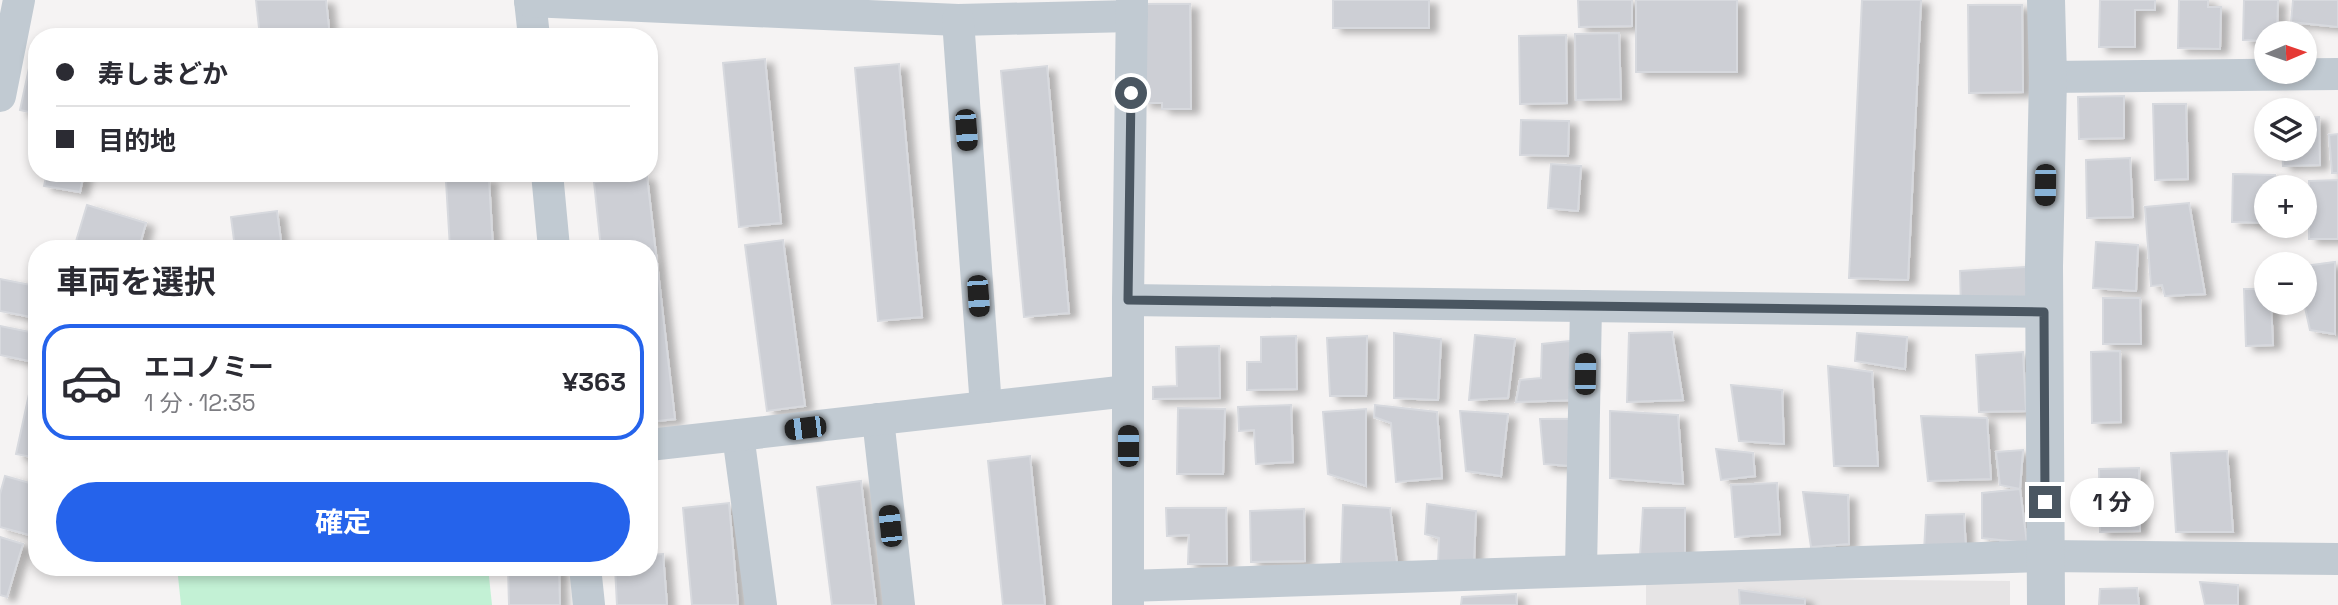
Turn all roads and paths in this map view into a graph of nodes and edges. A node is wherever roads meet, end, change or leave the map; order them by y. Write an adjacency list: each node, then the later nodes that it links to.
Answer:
1 (19, 0): 9 (street)
2 (2046, 0): 8 (street)
3 (530, 1): 5 (street); 6 (street)
4 (1132, 8): 5 (street); 12 (street)
5 (958, 20): 16 (street)
6 (533, 28)
7 (2338, 74): 8 (street)
8 (2048, 77): 14 (street)
9 (0, 96)
10 (548, 182): 11 (street)
11 (553, 240)
12 (1128, 300): 13 (street); 15 (street)
13 (1586, 306): 14 (street); 22 (street)
14 (2044, 312): 20 (street)
15 (1128, 391): 16 (street); 24 (street)
16 (986, 407): 17 (street)
17 (878, 419): 18 (street); 27 (street)
18 (738, 435): 19 (street); 26 (street)
19 (658, 444)
20 (2045, 556): 21 (street); 22 (street); 28 (street)
21 (2338, 559)
22 (1581, 570): 24 (street)
23 (586, 576): 25 (street)
24 (1128, 595)
25 (589, 605)
26 (761, 605)
27 (899, 605)
28 (2046, 605)

